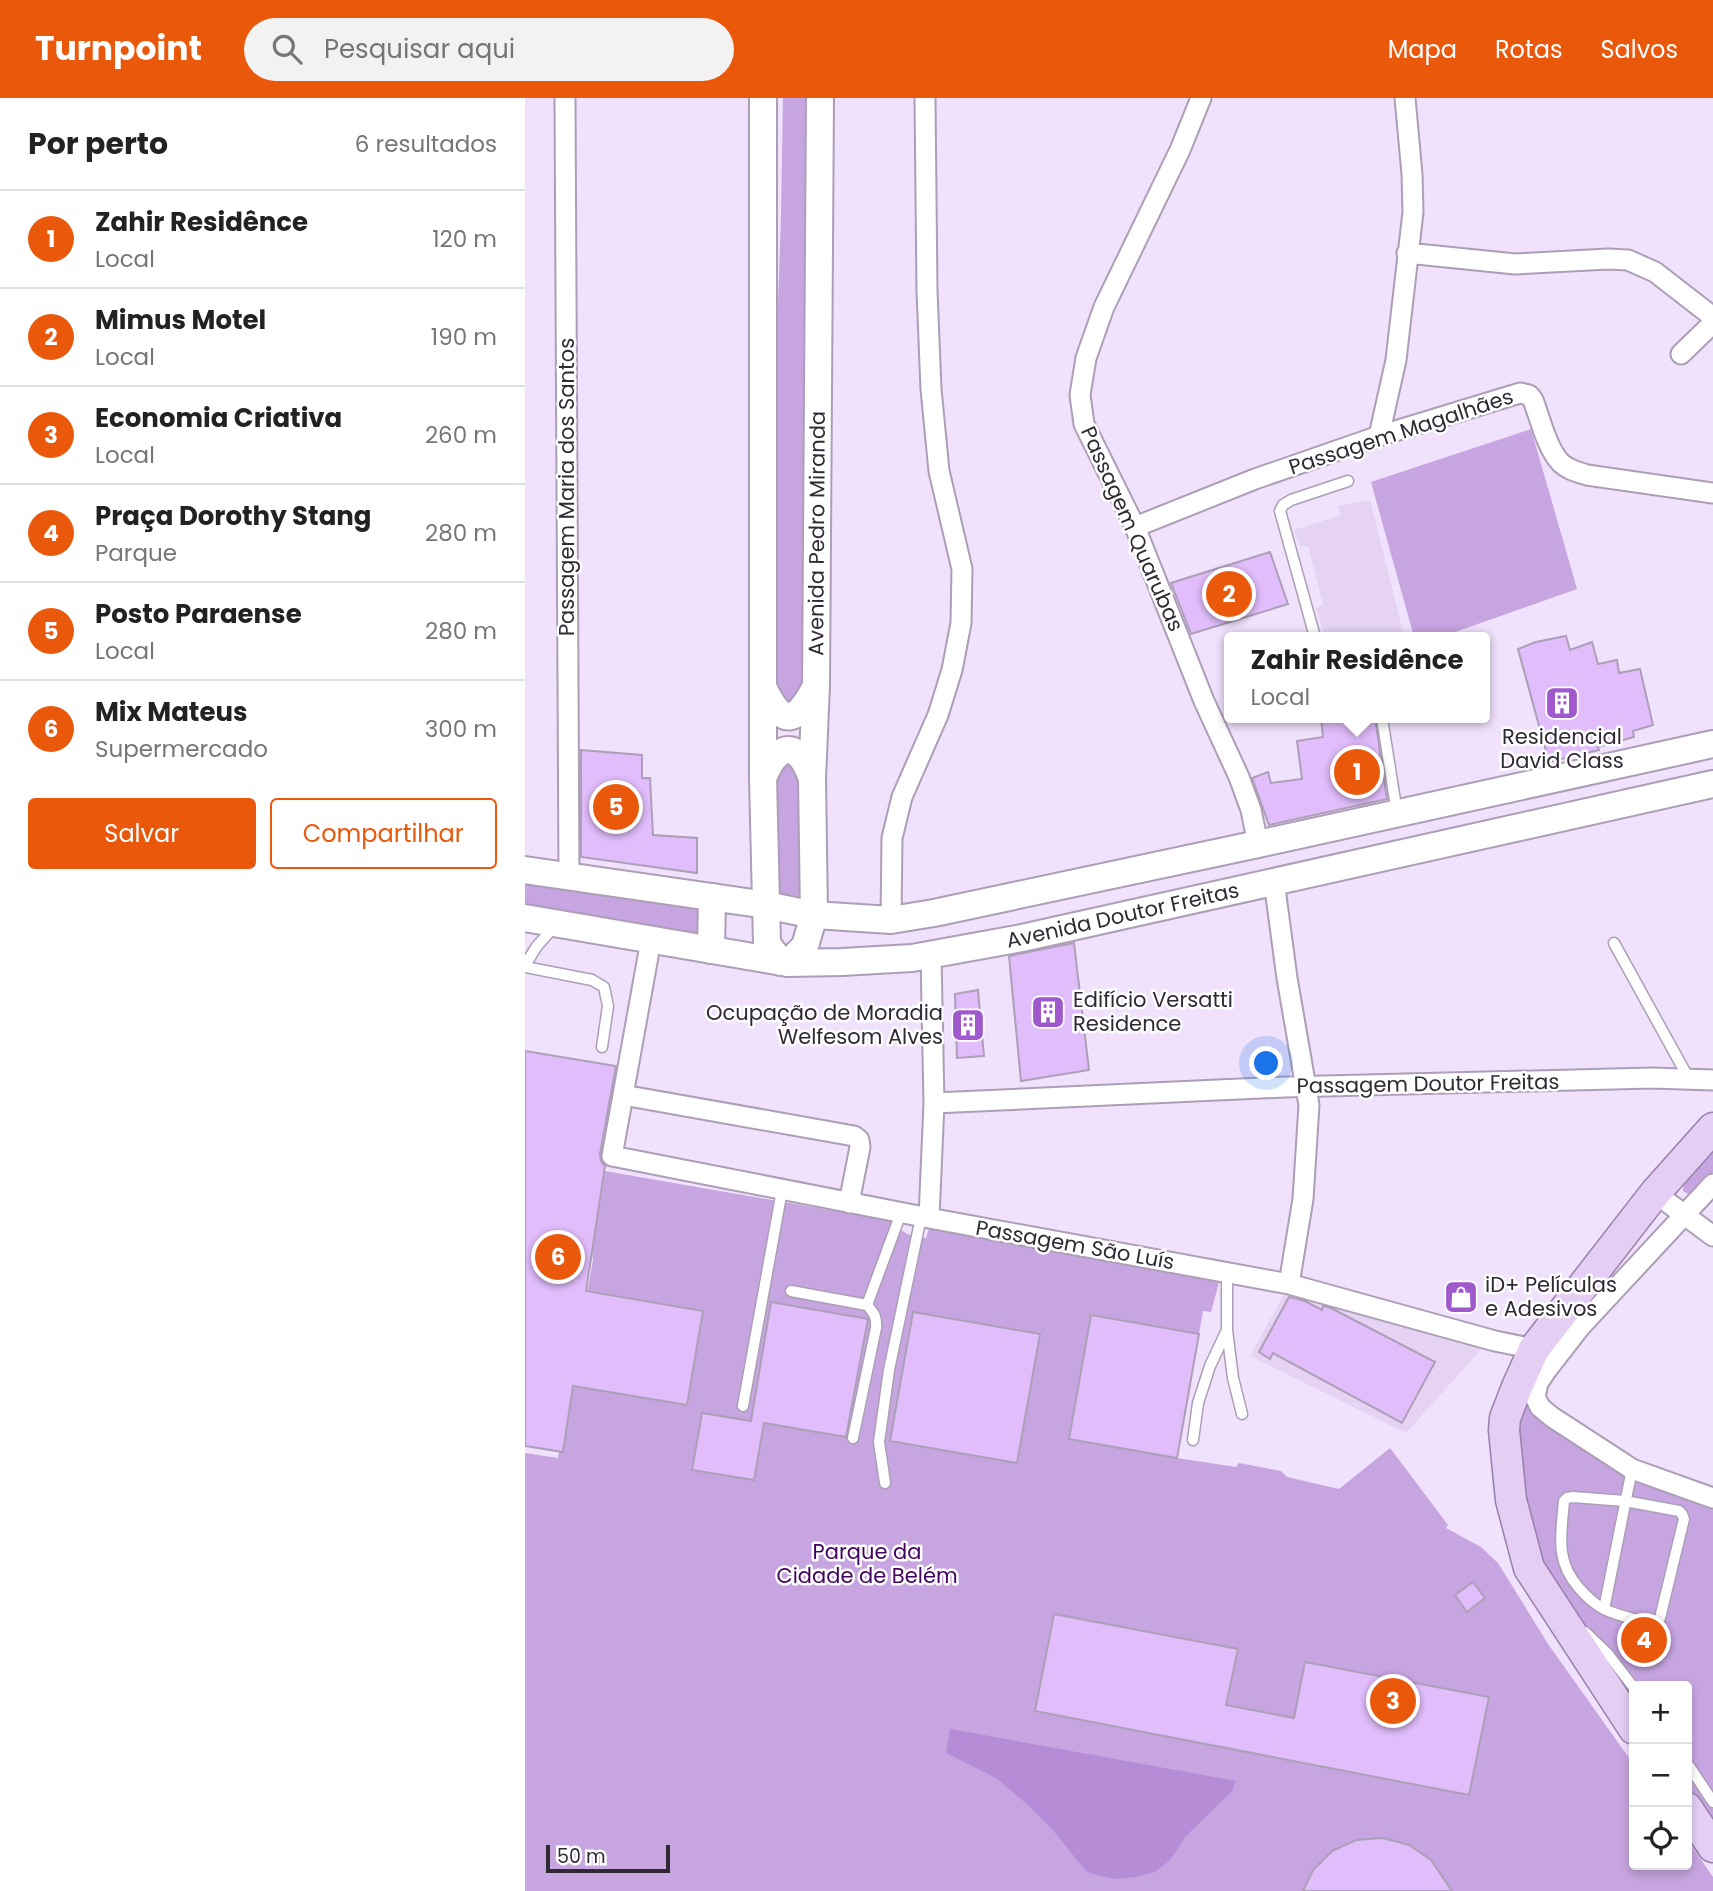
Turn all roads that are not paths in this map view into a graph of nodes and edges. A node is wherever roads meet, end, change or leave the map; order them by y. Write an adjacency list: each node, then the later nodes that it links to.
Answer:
1 (565, 98): 28 (street, Passagem Maria dos Santos)
2 (763, 98): 17 (main road)
3 (820, 98): 16 (main road, Avenida Pedro Miranda)
4 (925, 98): 34 (street)
5 (1201, 98): 14 (street, Passagem Quarubas)
6 (1405, 98): 7 (street)
7 (1407, 253): 8 (street); 11 (street)
8 (1713, 317)
9 (1713, 323): 10 (street)
10 (1681, 354)
11 (1379, 436): 13 (street, Passagem Magalhães); 14 (street, Passagem Magalhães)
12 (1348, 481): 15 (lane)
13 (1713, 493)
14 (1135, 527): 26 (street, Passagem Quarubas)
15 (1314, 632)
16 (816, 685): 17 (main road); 22 (main road, Avenida Pedro Miranda)
17 (763, 686): 21 (main road)
18 (1382, 723): 25 (lane)
19 (1713, 744): 20 (main road, Avenida Doutor Freitas)
20 (1682, 751): 24 (main road); 25 (main road, Avenida Doutor Freitas)
21 (763, 778): 22 (main road); 31 (main road)
22 (812, 779): 32 (main road, Avenida Pedro Miranda)
23 (1713, 784): 24 (main road, Avenida Doutor Freitas)
24 (1686, 790): 29 (main road, Avenida Doutor Freitas)
25 (1397, 814): 26 (main road, Avenida Doutor Freitas)
26 (1258, 844): 34 (main road, Avenida Doutor Freitas)
27 (525, 870): 28 (main road, Avenida Doutor Freitas)
28 (569, 877): 30 (main road, Avenida Doutor Freitas)
29 (1274, 881): 39 (main road, Avenida Doutor Freitas); 45 (street)
30 (712, 897): 31 (main road, Avenida Doutor Freitas); 38 (main road)
31 (766, 905): 32 (main road, Avenida Doutor Freitas); 40 (main road)
32 (814, 915): 34 (main road, Avenida Doutor Freitas); 40 (main road, Avenida Pedro Miranda)
33 (525, 918): 35 (main road, Avenida Doutor Freitas)
34 (891, 920)
35 (558, 924): 36 (main road, Avenida Doutor Freitas); 41 (lane)
36 (652, 940): 38 (main road, Avenida Doutor Freitas); 46 (street)
37 (1614, 943): 43 (lane)
38 (711, 950): 40 (main road, Avenida Doutor Freitas)
39 (931, 956): 40 (main road, Avenida Doutor Freitas); 47 (street)
40 (785, 963)
41 (525, 966): 42 (lane)
42 (602, 1047)
43 (1689, 1079): 44 (street, Passagem Doutor Freitas); 45 (street, Passagem Doutor Freitas)
44 (1713, 1080)
45 (1307, 1087): 47 (street, Passagem Doutor Freitas); 58 (street)
46 (623, 1095): 50 (street, Passagem São Luís); 52 (street)
47 (934, 1103): 55 (street)
48 (1713, 1128): 51 (main road)
49 (1713, 1184): 54 (street)
50 (782, 1190): 52 (street, Passagem São Luís); 63 (lane)
51 (1655, 1193): 54 (street); 62 (main road)
52 (849, 1203): 53 (street, Passagem São Luís)
53 (901, 1213): 55 (street, Passagem São Luís); 60 (lane)
54 (1685, 1216): 56 (street); 67 (street)
55 (925, 1218): 57 (street, Passagem São Luís); 68 (lane)
56 (1713, 1236)
57 (1227, 1273): 58 (street, Passagem São Luís); 61 (lane)
58 (1289, 1284): 62 (street, Passagem São Luís)
59 (791, 1291): 60 (lane)
60 (867, 1305): 65 (lane)
61 (1227, 1330): 64 (lane); 66 (lane)
62 (1534, 1349): 71 (main road)
63 (743, 1406)
64 (1242, 1414)
65 (853, 1438)
66 (1193, 1440)
67 (1632, 1469): 69 (street); 70 (lane)
68 (885, 1483)
69 (1711, 1492)
70 (1626, 1501): 72 (lane); 72 (lane); 72 (lane)
71 (1544, 1593): 73 (lane); 74 (main road)
72 (1604, 1609)
73 (1629, 1681)
74 (1629, 1721)
75 (1692, 1770): 76 (lane)
76 (1713, 1802)
77 (1692, 1816): 78 (main road)
78 (1713, 1847)

